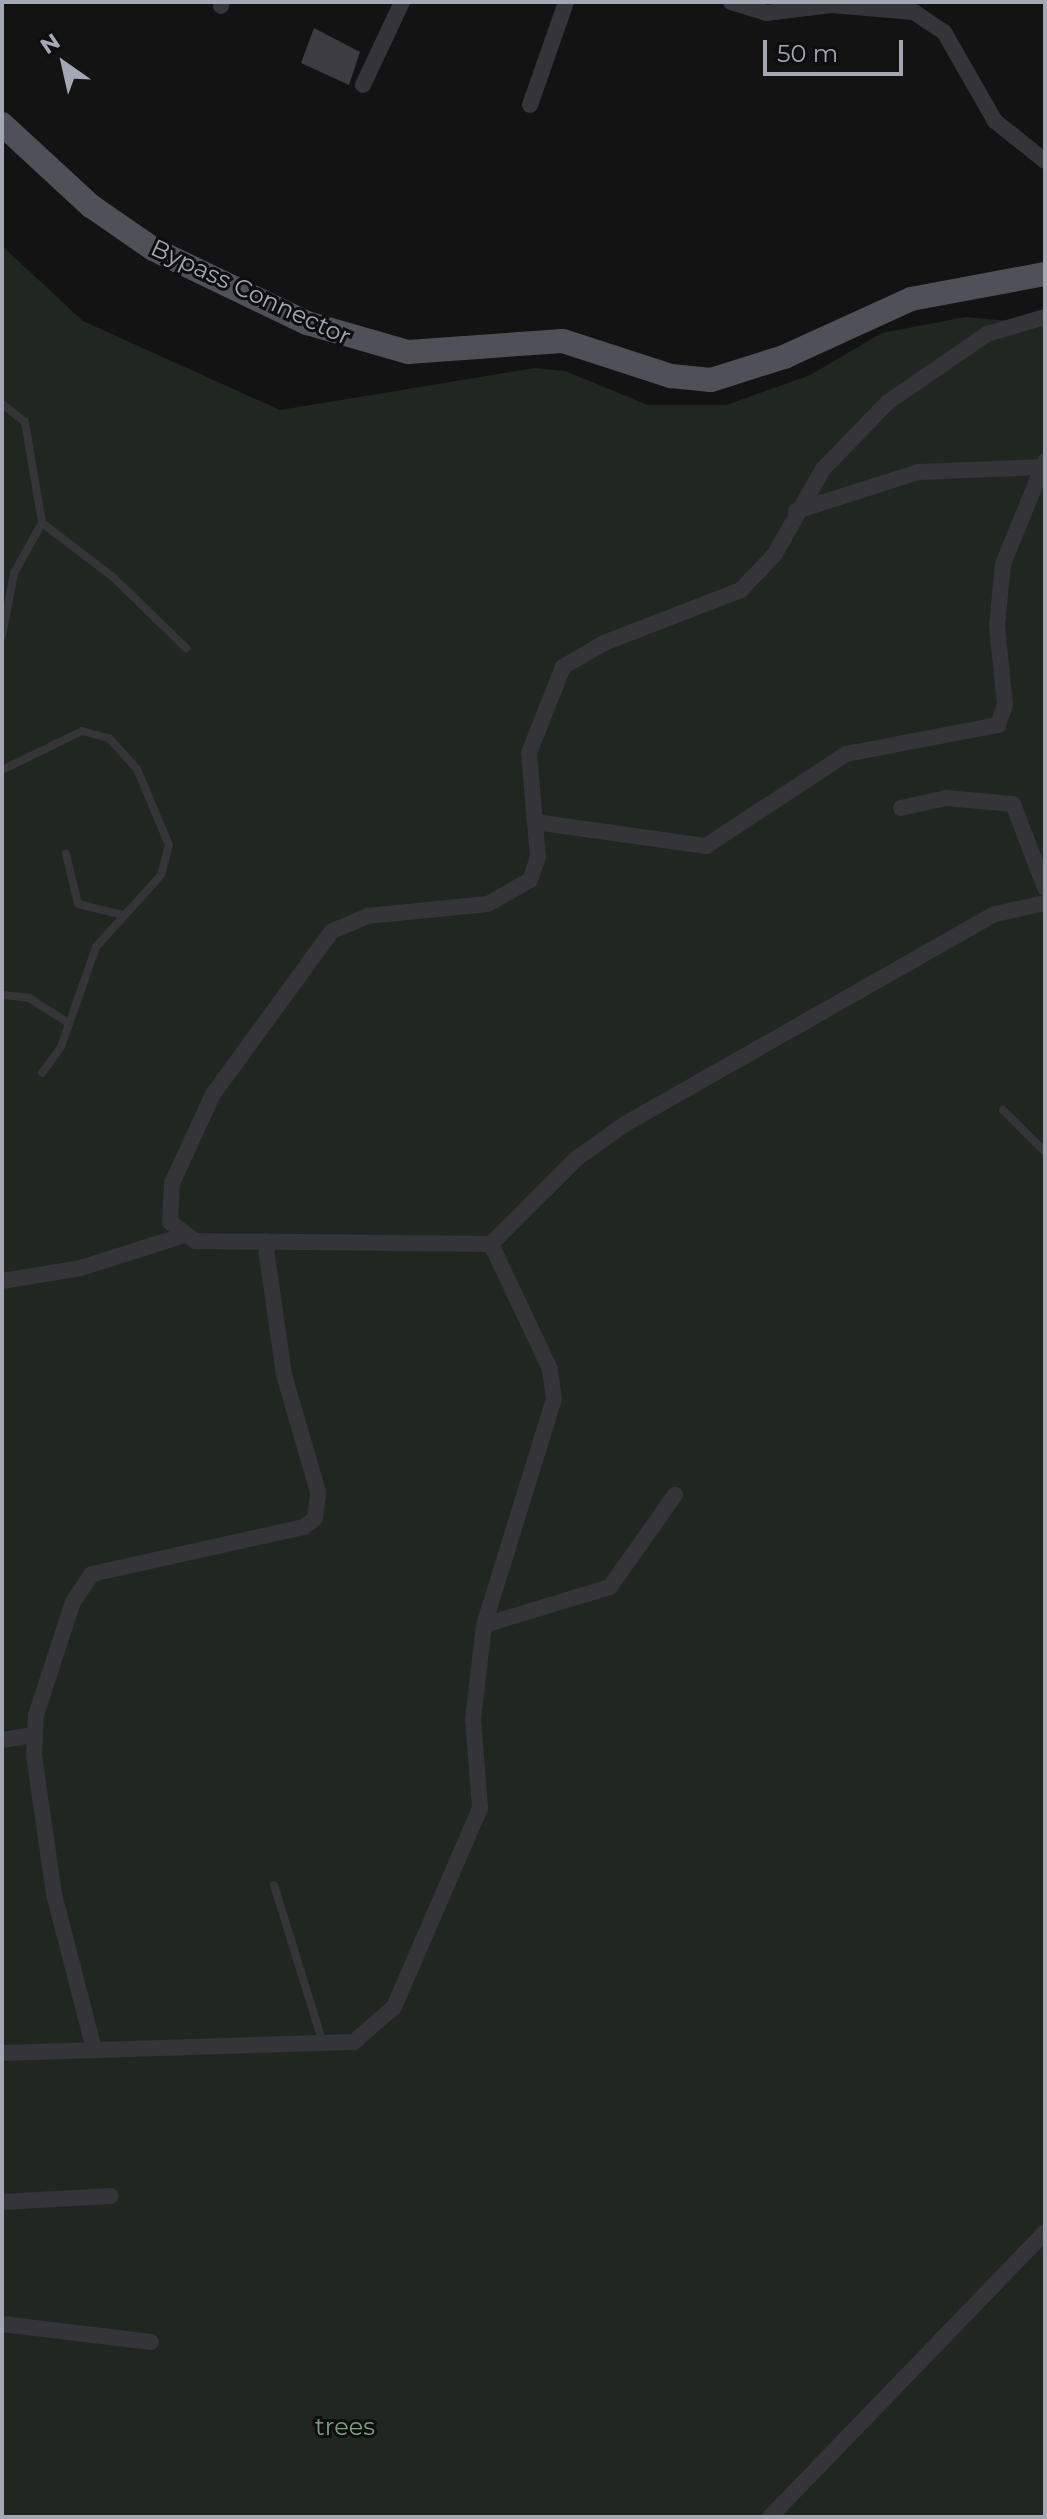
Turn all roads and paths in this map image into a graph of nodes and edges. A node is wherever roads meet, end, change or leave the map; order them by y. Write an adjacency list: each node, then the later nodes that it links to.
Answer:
1 (402, 2): 4 (street)
2 (566, 2): 5 (street)
3 (731, 2): 7 (street)
4 (363, 85)
5 (530, 105)
6 (2, 124): 8 (main road, Bypass Connector)
7 (1045, 161)
8 (1045, 274)
9 (1045, 317): 12 (street)
10 (2, 404): 13 (lane)
11 (1044, 464): 12 (street); 18 (street)
12 (796, 511): 18 (street)
13 (42, 523): 14 (lane); 15 (lane)
14 (2, 636)
15 (186, 648)
16 (2, 770): 22 (lane)
17 (901, 808): 20 (street)
18 (535, 822): 28 (street)
19 (66, 854): 22 (lane)
20 (1045, 888)
21 (1045, 903): 30 (street)
22 (123, 915): 24 (lane)
23 (2, 995): 24 (lane)
24 (67, 1022): 25 (lane)
25 (42, 1073)
26 (1003, 1110): 27 (lane)
27 (1045, 1152)
28 (182, 1236): 29 (street); 31 (street)
29 (265, 1241): 30 (street); 34 (street)
30 (491, 1244): 33 (street)
31 (2, 1281)
32 (675, 1495): 33 (street)
33 (484, 1625): 37 (street)
34 (35, 1735): 35 (street); 38 (street)
35 (2, 1740)
36 (274, 1885): 37 (lane)
37 (323, 2043): 38 (street)
38 (94, 2049): 39 (street)
39 (2, 2053)
40 (111, 2196): 41 (street)
41 (2, 2202)
42 (1045, 2232): 45 (street)
43 (2, 2324): 44 (street)
44 (151, 2342)
45 (770, 2517)

